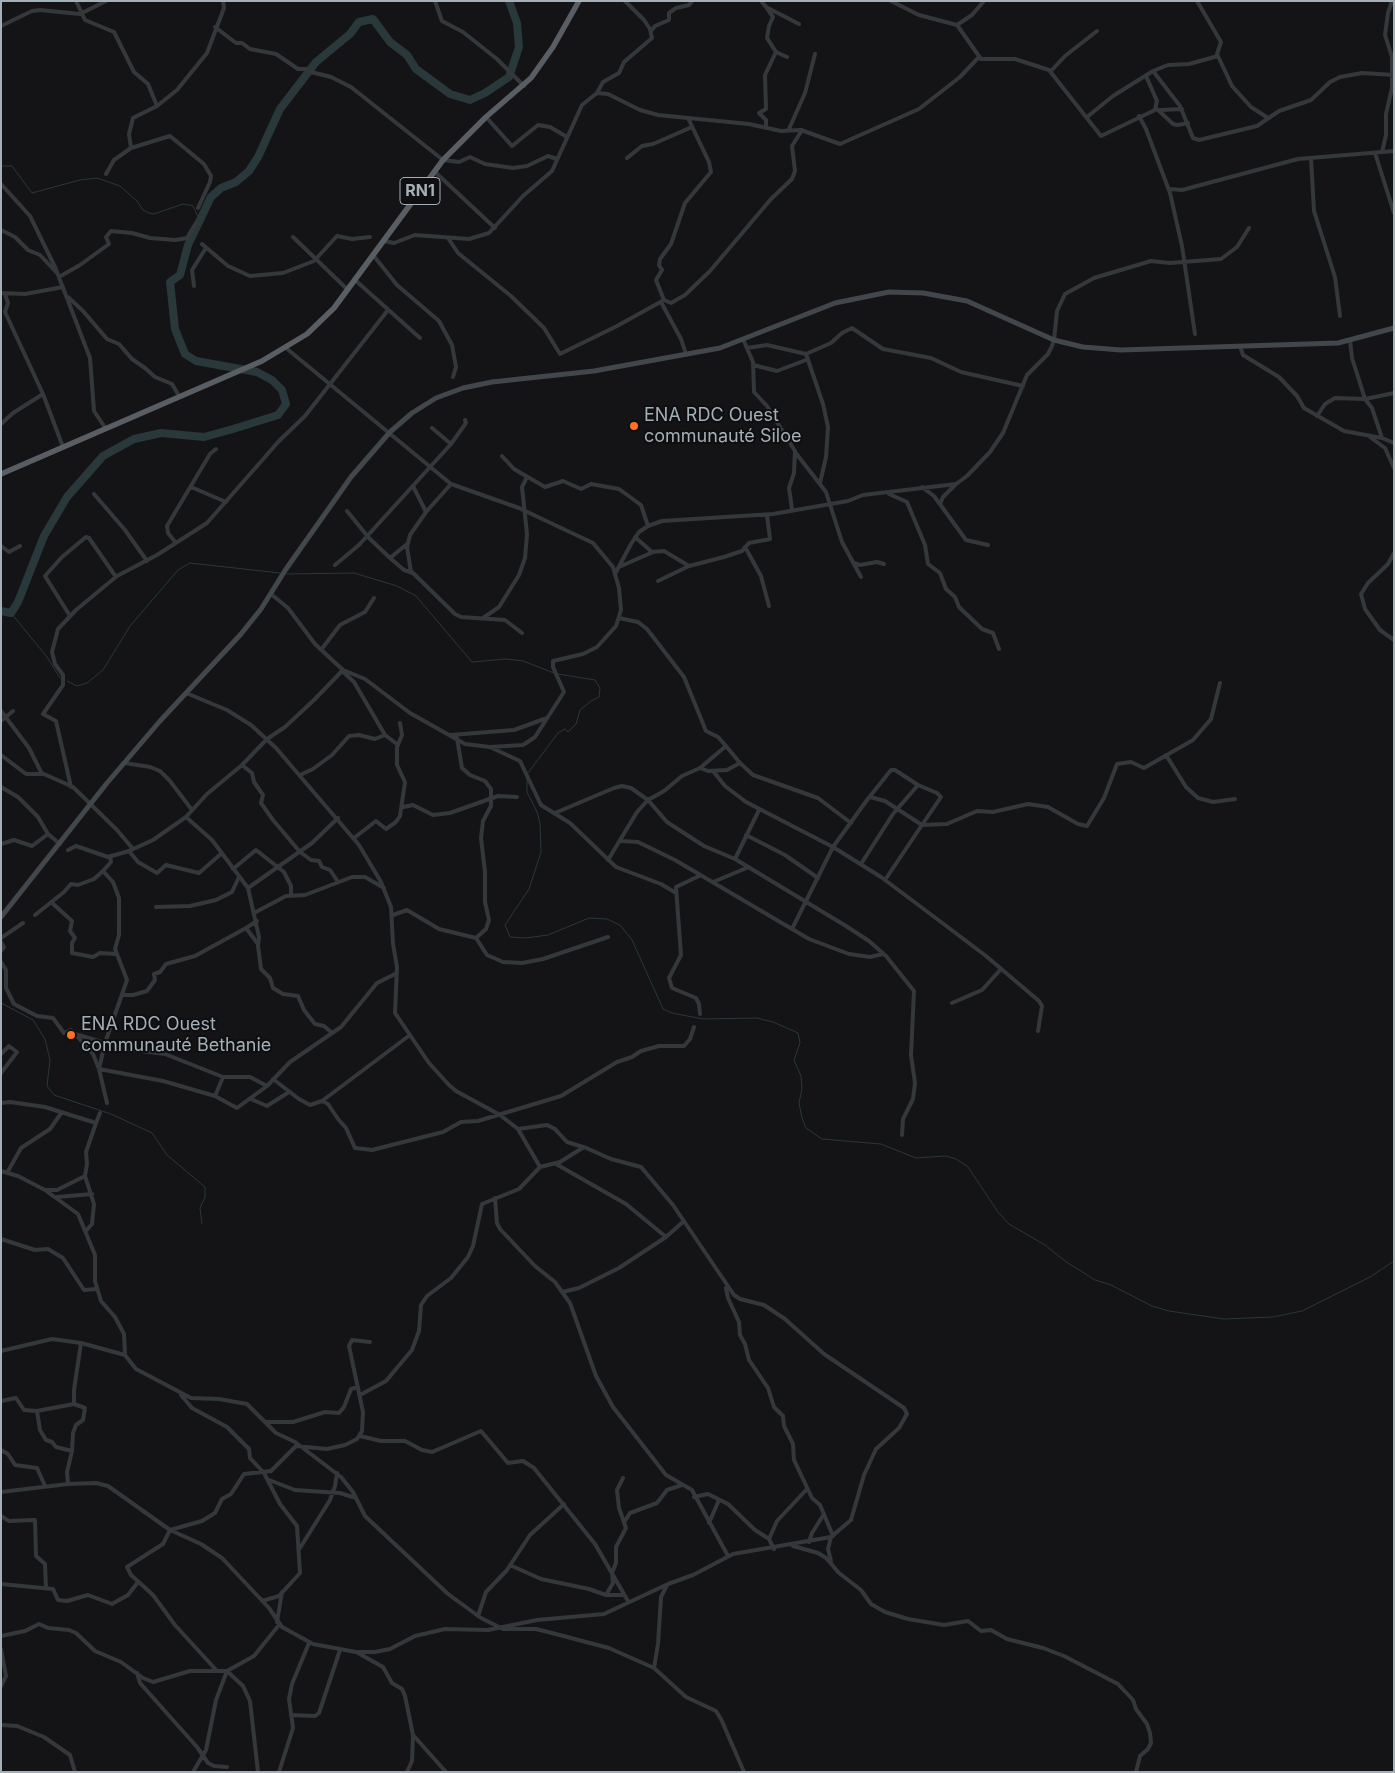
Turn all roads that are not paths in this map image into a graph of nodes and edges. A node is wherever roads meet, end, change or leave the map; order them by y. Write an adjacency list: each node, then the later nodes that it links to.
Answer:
1 (76, 1): 14 (street)
2 (106, 1): 14 (street)
3 (223, 1): 18 (street)
4 (435, 1): 30 (street)
5 (579, 1): 30 (highway, RN1)
6 (625, 1): 19 (street)
7 (692, 1): 19 (street)
8 (761, 1): 13 (street)
9 (891, 1): 16 (street)
10 (984, 1): 16 (street)
11 (1196, 1): 23 (street)
12 (1392, 1): 28 (street)
13 (766, 7): 15 (street); 21 (street)
14 (80, 14): 17 (street); 32 (street)
15 (799, 24)
16 (956, 25): 25 (street)
17 (1, 26)
18 (215, 27): 32 (street); 53 (street)
19 (651, 31): 31 (street)
20 (1097, 31): 26 (street)
21 (776, 52): 24 (street); 43 (street)
22 (816, 54): 44 (street)
23 (1218, 56): 27 (street); 40 (street)
24 (787, 57)
25 (978, 58): 26 (street); 45 (street)
26 (1051, 71): 38 (street)
27 (1153, 71): 29 (street); 34 (street)
28 (1393, 75): 40 (street); 49 (street)
29 (1146, 76): 33 (street); 38 (street)
30 (524, 86): 37 (highway, RN1)
31 (597, 93): 39 (street); 46 (street)
32 (157, 106): 47 (street)
33 (1155, 109): 35 (street); 36 (street)
34 (1182, 109): 35 (street); 41 (street)
35 (1161, 110): 41 (street)
36 (1139, 116): 38 (street); 58 (street)
37 (486, 117): 46 (street); 53 (highway, RN1)
38 (1087, 117)
39 (688, 118): 42 (street); 43 (street)
40 (1268, 118): 41 (street)
41 (1188, 123)
42 (692, 127): 51 (street); 79 (street)
43 (766, 127): 44 (street)
44 (789, 129): 45 (street)
45 (802, 130): 79 (street)
46 (567, 136): 54 (street)
47 (131, 148): 56 (street); 59 (street)
48 (1394, 151): 49 (street)
49 (1382, 152): 50 (street)
50 (1375, 153): 52 (street); 60 (street)
51 (627, 158)
52 (1311, 158): 58 (street); 81 (street)
53 (443, 160): 54 (street); 55 (highway, RN1)
54 (557, 160): 62 (street)
55 (434, 171): 62 (street); 68 (highway, RN1)
56 (106, 174)
57 (1, 184): 72 (street)
58 (1169, 189): 71 (street)
59 (198, 208)
60 (1394, 213)
61 (196, 223): 72 (street)
62 (495, 228): 67 (street)
63 (1249, 228): 71 (street)
64 (1, 230): 72 (street)
65 (370, 236): 70 (street)
66 (293, 237): 70 (street)
67 (448, 238): 68 (street); 79 (street)
68 (384, 241): 69 (highway, RN1)
69 (373, 255): 73 (highway, RN1); 95 (street)
70 (317, 259): 74 (street); 76 (street)
71 (1184, 262): 83 (street); 86 (street)
72 (58, 275): 75 (street)
73 (355, 280): 76 (highway, RN1); 80 (street)
74 (194, 286)
75 (63, 287): 77 (street); 78 (street)
76 (348, 290): 89 (highway, RN1)
77 (2, 295): 99 (street)
78 (66, 296): 100 (street); 106 (street)
79 (663, 301): 91 (street)
80 (388, 310): 84 (street); 96 (street)
81 (1340, 316)
82 (1394, 328): 87 (main road)
83 (1194, 334)
84 (420, 338)
85 (743, 340): 86 (main road); 90 (street); 91 (main road)
86 (1054, 340): 88 (main road); 97 (street)
87 (1350, 340): 88 (main road); 101 (street)
88 (1240, 346): 102 (street)
89 (286, 348): 96 (street); 100 (highway, RN1)
90 (747, 348): 92 (street); 94 (street)
91 (686, 354): 107 (main road)
92 (806, 354): 93 (street); 97 (street)
93 (806, 360): 94 (street); 120 (street)
94 (754, 365): 114 (street)
95 (453, 377)
96 (331, 383): 107 (street); 128 (street)
97 (1023, 386): 122 (street)
98 (1394, 393): 101 (street)
99 (43, 394): 104 (street); 112 (street)
100 (179, 396): 106 (highway, RN1)
101 (1365, 398): 102 (street); 109 (street)
102 (1317, 416): 108 (street)
103 (465, 420): 111 (street)
104 (1, 424)
105 (432, 428): 111 (street)
106 (106, 430): 112 (highway, RN1)
107 (390, 432): 116 (street); 159 (main road)
108 (1368, 436): 109 (street); 117 (street)
109 (1382, 438): 110 (street)
110 (1394, 443)
111 (451, 444): 116 (street)
112 (63, 447): 118 (highway, RN1)
113 (216, 449): 124 (street)
114 (795, 451): 120 (street); 131 (street)
115 (502, 456): 119 (street)
116 (431, 467): 121 (street); 123 (street)
117 (1394, 468)
118 (1, 474)
119 (527, 477): 133 (street); 136 (street)
120 (820, 483): 129 (street)
121 (451, 484): 133 (street); 134 (street)
122 (956, 484): 125 (street); 130 (street)
123 (414, 486): 134 (street); 137 (street)
124 (191, 487): 128 (street); 139 (street)
125 (922, 487): 126 (street); 130 (street)
126 (886, 493): 129 (street); 167 (street)
127 (94, 494): 148 (street)
128 (226, 502): 139 (street)
129 (830, 504): 131 (street); 149 (street)
130 (940, 504): 143 (street)
131 (792, 509): 135 (street)
132 (347, 511): 137 (street)
133 (525, 511): 155 (street); 163 (street)
134 (426, 512): 140 (street)
135 (767, 515): 136 (street); 144 (street)
136 (648, 526): 138 (street)
137 (367, 536): 147 (street); 151 (street)
138 (635, 537): 145 (street); 153 (street)
139 (176, 543): 148 (street)
140 (407, 544): 147 (street); 154 (street)
141 (1, 546): 142 (street)
142 (20, 546)
143 (988, 546)
144 (745, 547): 152 (street); 161 (street)
145 (653, 552): 152 (street); 153 (street)
146 (1394, 553): 166 (street)
147 (390, 558): 154 (street)
148 (147, 561): 156 (street)
149 (854, 563): 150 (street); 157 (street)
150 (884, 564)
151 (336, 565)
152 (689, 566): 158 (street)
153 (619, 567): 155 (street)
154 (411, 572): 163 (street)
155 (615, 574): 164 (street)
156 (116, 577): 162 (street); 162 (street)
157 (860, 577)
158 (658, 581)
159 (271, 594): 168 (street); 171 (main road)
160 (374, 598): 168 (street)
161 (770, 606)
162 (70, 616): 196 (street)
163 (483, 618): 165 (street)
164 (619, 618): 175 (street); 183 (street)
165 (522, 633)
166 (1394, 640)
167 (999, 648)
168 (321, 650): 169 (street)
169 (342, 670): 178 (street); 179 (street); 181 (street)
170 (1220, 683): 185 (street)
171 (186, 693): 181 (street); 187 (main road)
172 (1, 710): 174 (street)
173 (13, 711): 174 (street)
174 (7, 716): 176 (street); 192 (street)
175 (548, 718): 179 (street); 184 (street)
176 (1, 721)
177 (400, 723): 182 (street)
178 (385, 735): 182 (street); 193 (street)
179 (452, 735): 180 (street)
180 (457, 738): 184 (street); 199 (street)
181 (266, 739): 189 (street); 193 (street)
182 (398, 745): 203 (street)
183 (726, 746): 188 (street); 190 (street)
184 (490, 747): 207 (street)
185 (1166, 755): 200 (street); 211 (street)
186 (1, 756): 192 (street)
187 (124, 763): 202 (main road); 205 (street)
188 (740, 763): 191 (street); 210 (street)
189 (242, 765): 205 (street); 221 (street)
190 (700, 768): 191 (street); 201 (street)
191 (713, 771): 206 (street)
192 (42, 774): 196 (street)
193 (300, 775): 209 (street)
194 (918, 785): 198 (street); 204 (street); 211 (street)
195 (1, 787): 212 (street)
196 (71, 787): 202 (street)
197 (517, 797): 199 (street)
198 (870, 797): 204 (street); 210 (street)
199 (492, 798): 203 (street); 254 (street)
200 (1235, 799)
201 (648, 800): 207 (street); 215 (street); 224 (street)
202 (91, 804): 217 (main road); 220 (street)
203 (403, 807): 214 (street)
204 (898, 809): 211 (street); 226 (street)
205 (192, 810): 208 (street)
206 (758, 810): 213 (street); 218 (street)
207 (555, 813): 225 (street)
208 (186, 817): 220 (street); 222 (street)
209 (338, 818): 214 (street); 221 (street)
210 (851, 823): 218 (street)
211 (922, 825): 234 (street)
212 (48, 834): 216 (street); 217 (street)
213 (746, 835): 224 (street); 233 (street)
214 (354, 838): 238 (street)
215 (621, 841): 225 (street); 231 (street)
216 (1, 844)
217 (60, 844): 247 (main road)
218 (833, 847): 226 (street); 233 (street)
219 (68, 850): 223 (street)
220 (131, 850): 222 (street); 223 (street)
221 (300, 852): 227 (street); 235 (street)
222 (222, 853): 229 (street)
223 (110, 856): 230 (street)
224 (735, 859): 228 (street)
225 (608, 860): 239 (street)
226 (860, 864): 234 (street)
227 (277, 866): 229 (street); 237 (street); 240 (street)
228 (749, 867): 236 (street); 242 (street)
229 (233, 869): 232 (street)
230 (103, 871): 241 (street); 258 (street)
231 (700, 876): 236 (street); 239 (street)
232 (239, 877): 237 (street); 243 (street)
233 (818, 878): 242 (street)
234 (885, 880): 261 (street)
235 (338, 882): 238 (street); 240 (street)
236 (713, 882): 251 (street)
237 (248, 888): 244 (street)
238 (384, 888): 246 (street)
239 (676, 893): 265 (street)
240 (290, 895): 244 (street)
241 (51, 902): 245 (street); 258 (street)
242 (806, 903): 251 (street); 259 (street)
243 (156, 907)
244 (254, 913): 248 (street)
245 (35, 915)
246 (393, 915): 254 (street); 262 (street)
247 (1, 917)
248 (256, 921): 250 (street); 256 (street)
249 (23, 923): 253 (street)
250 (246, 928): 256 (street); 263 (street)
251 (792, 929): 259 (street)
252 (608, 937): 254 (street)
253 (1, 938)
254 (476, 938)
255 (1, 942): 257 (street)
256 (258, 944): 268 (street)
257 (1, 951)
258 (116, 954): 263 (street)
259 (883, 954): 289 (street)
260 (1, 962): 269 (street)
261 (1001, 969): 264 (street); 267 (street)
262 (396, 973): 268 (street); 270 (street)
263 (122, 995): 271 (street)
264 (952, 1003)
265 (700, 1014)
266 (694, 1027): 286 (street)
267 (1038, 1031)
268 (332, 1033): 276 (street)
269 (76, 1034): 271 (street); 273 (street)
270 (410, 1035): 281 (street); 286 (street)
271 (105, 1043): 273 (street); 275 (street)
272 (1, 1054): 274 (street)
273 (99, 1069): 279 (street); 283 (street)
274 (1, 1073)
275 (223, 1077): 277 (street); 279 (street)
276 (273, 1079): 277 (street); 278 (street)
277 (267, 1086): 280 (street)
278 (289, 1092): 280 (street); 281 (street)
279 (215, 1096): 280 (street)
280 (251, 1099)
281 (322, 1101): 286 (street)
282 (1, 1103): 284 (street)
283 (107, 1103)
284 (62, 1112): 287 (street); 294 (street)
285 (100, 1113): 287 (street)
286 (500, 1115): 288 (street)
287 (96, 1123): 295 (street)
288 (518, 1129): 290 (street); 292 (street)
289 (902, 1136)
290 (584, 1147): 291 (street); 300 (street)
291 (556, 1164): 292 (street); 302 (street)
292 (540, 1167): 299 (street)
293 (1, 1171): 294 (street)
294 (7, 1173): 296 (street)
295 (85, 1176): 296 (street); 297 (street)
296 (45, 1190): 298 (street)
297 (92, 1194): 298 (street); 301 (street)
298 (56, 1196): 301 (street)
299 (496, 1198): 306 (street); 313 (street)
300 (684, 1221): 302 (street); 304 (street)
301 (86, 1232): 305 (street)
302 (666, 1237): 306 (street)
303 (1, 1239): 305 (street)
304 (726, 1286): 329 (street); 341 (street)
305 (97, 1289): 310 (street)
306 (562, 1292): 327 (street)
307 (81, 1342): 309 (street); 310 (street); 315 (street)
308 (370, 1342): 311 (street)
309 (1, 1351)
310 (125, 1356): 312 (street)
311 (358, 1387): 313 (street); 317 (street)
312 (178, 1393): 317 (street); 322 (street)
313 (360, 1395): 318 (street)
314 (1, 1401): 316 (street)
315 (74, 1404): 316 (street); 321 (street)
316 (37, 1411): 321 (street)
317 (264, 1422): 319 (street)
318 (360, 1436): 319 (street); 335 (street)
319 (300, 1446): 322 (street); 323 (street)
320 (1, 1450): 328 (street)
321 (72, 1452): 326 (street)
322 (264, 1473): 325 (street); 340 (street)
323 (337, 1473): 331 (street); 333 (street)
324 (622, 1478): 338 (street)
325 (268, 1480): 331 (street); 345 (street)
326 (68, 1484): 328 (street); 340 (street)
327 (684, 1484): 332 (street); 338 (street)
328 (45, 1486): 330 (street)
329 (807, 1490): 336 (street); 342 (street)
330 (1, 1492)
331 (333, 1493): 333 (street); 345 (street)
332 (694, 1497): 334 (street); 339 (street)
333 (356, 1498): 360 (street)
334 (719, 1500): 339 (street); 342 (street)
335 (564, 1504): 349 (street); 350 (street)
336 (824, 1514): 341 (street); 343 (street)
337 (1, 1516): 354 (street)
338 (625, 1521): 350 (street)
339 (709, 1523): 347 (street)
340 (170, 1530): 351 (street); 358 (street)
341 (832, 1536): 343 (street); 348 (street)
342 (769, 1539): 346 (street)
343 (809, 1542): 344 (street)
344 (791, 1546): 346 (street); 348 (street)
345 (300, 1548): 355 (street)
346 (774, 1549): 347 (street)
347 (728, 1556): 353 (street)
348 (832, 1564): 385 (street)
349 (510, 1565): 356 (street); 360 (street)
350 (612, 1573): 356 (street); 357 (street)
351 (138, 1582): 354 (street); 369 (street)
352 (1, 1584): 354 (street)
353 (668, 1584): 359 (street); 368 (street)
354 (46, 1588)
355 (282, 1592): 358 (street); 361 (street)
356 (606, 1595): 357 (street)
357 (624, 1595): 359 (street)
358 (262, 1601): 361 (street)
359 (628, 1602): 362 (street)
360 (478, 1616): 362 (street)
361 (278, 1623): 364 (street); 370 (street)
362 (500, 1628): 367 (street); 368 (street)
363 (1, 1636): 371 (street)
364 (309, 1643): 366 (street); 373 (street)
365 (1, 1649): 372 (street)
366 (340, 1650): 367 (street); 373 (street)
367 (356, 1652): 375 (street)
368 (654, 1668): 384 (street)
369 (217, 1671): 370 (street); 371 (street)
370 (227, 1671): 376 (street); 380 (street)
371 (137, 1673): 376 (street)
372 (1, 1686)
373 (291, 1715): 381 (street)
374 (1, 1725): 378 (street)
375 (414, 1735): 382 (street); 383 (street)
376 (203, 1756): 377 (street); 379 (street)
377 (227, 1767)
378 (75, 1772)
379 (194, 1772)
380 (258, 1772)
381 (279, 1772)
382 (407, 1772)
383 (446, 1772)
384 (744, 1772)
385 (1136, 1772)

